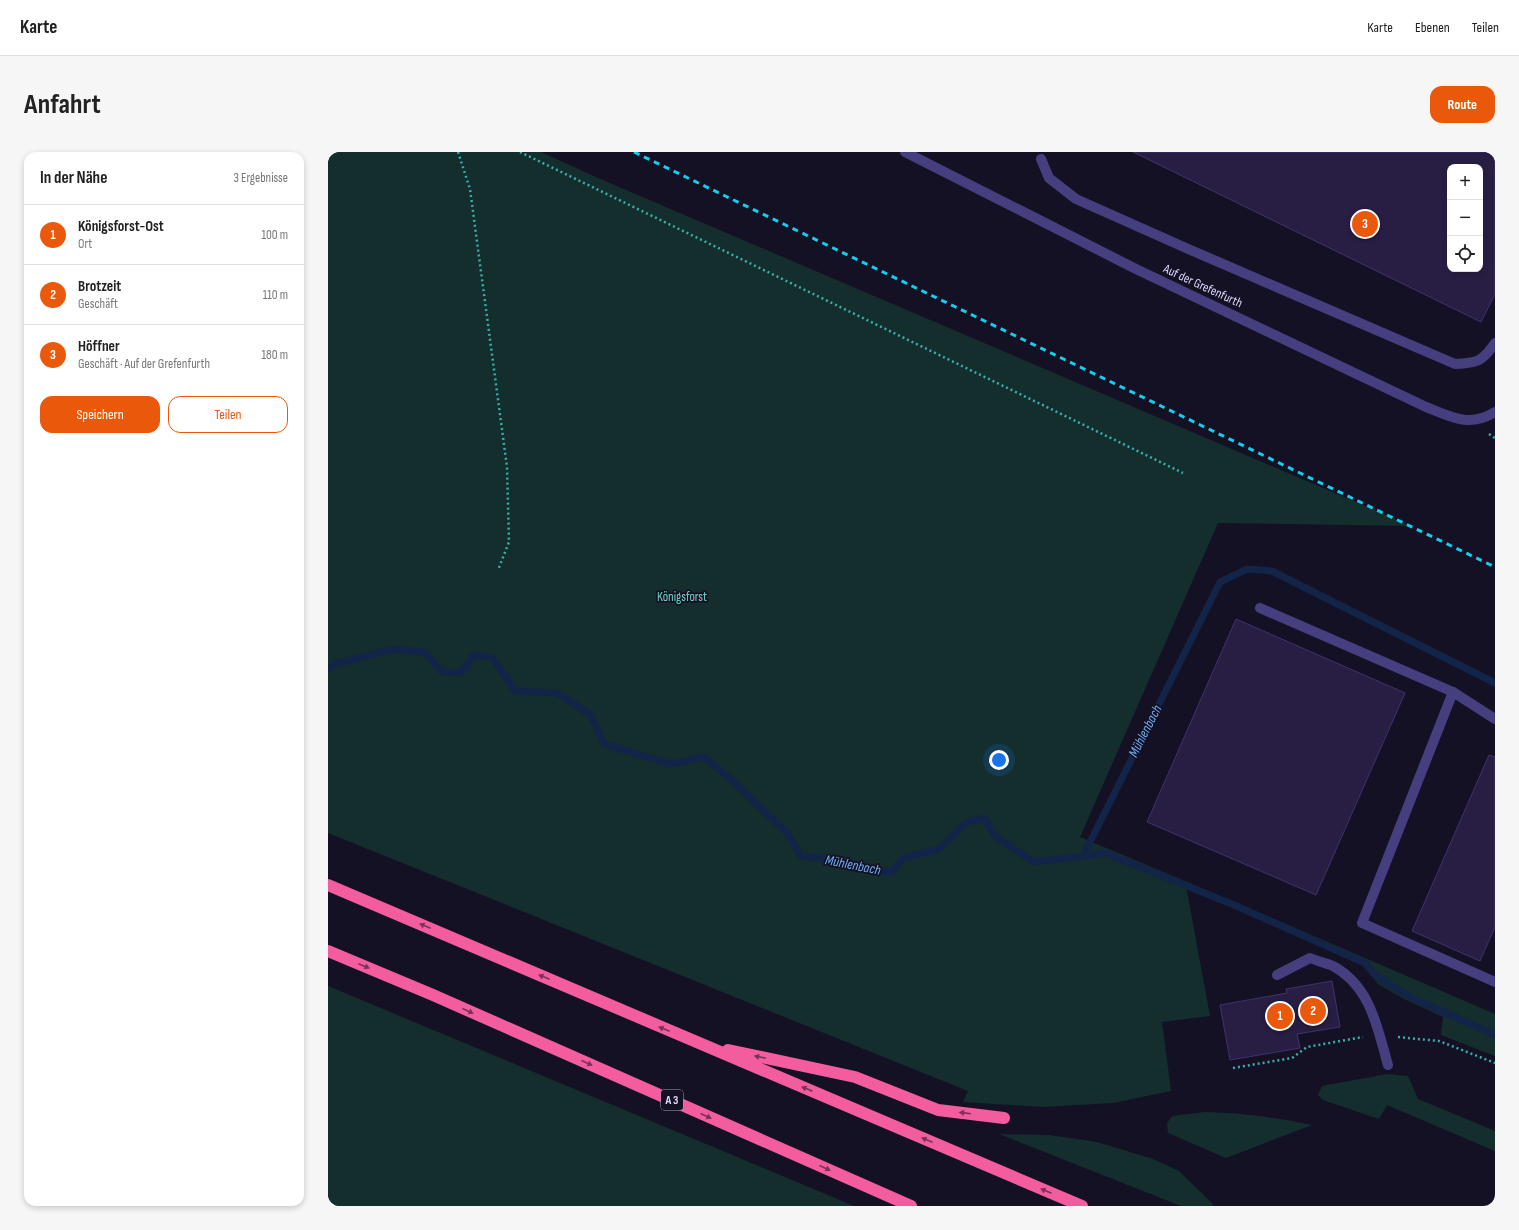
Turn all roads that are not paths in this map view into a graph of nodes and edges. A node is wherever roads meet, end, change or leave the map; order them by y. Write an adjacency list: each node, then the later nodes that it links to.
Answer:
1 (905, 152): 4 (street, Auf der Grefenfurth)
2 (1041, 159): 3 (street)
3 (1495, 343)
4 (1495, 412)
5 (1260, 608): 6 (street)
6 (1453, 692): 7 (street); 11 (street)
7 (1495, 719)
8 (328, 885): 12 (highway, one-way to 8)
9 (328, 950): 15 (highway, A 3, one-way to 15)
10 (1277, 975): 13 (street)
11 (1495, 982)
12 (700, 1044): 14 (highway, one-way to 12); 16 (highway, one-way to 12)
13 (1388, 1064)
14 (1004, 1118)
15 (911, 1206)
16 (1082, 1206)

